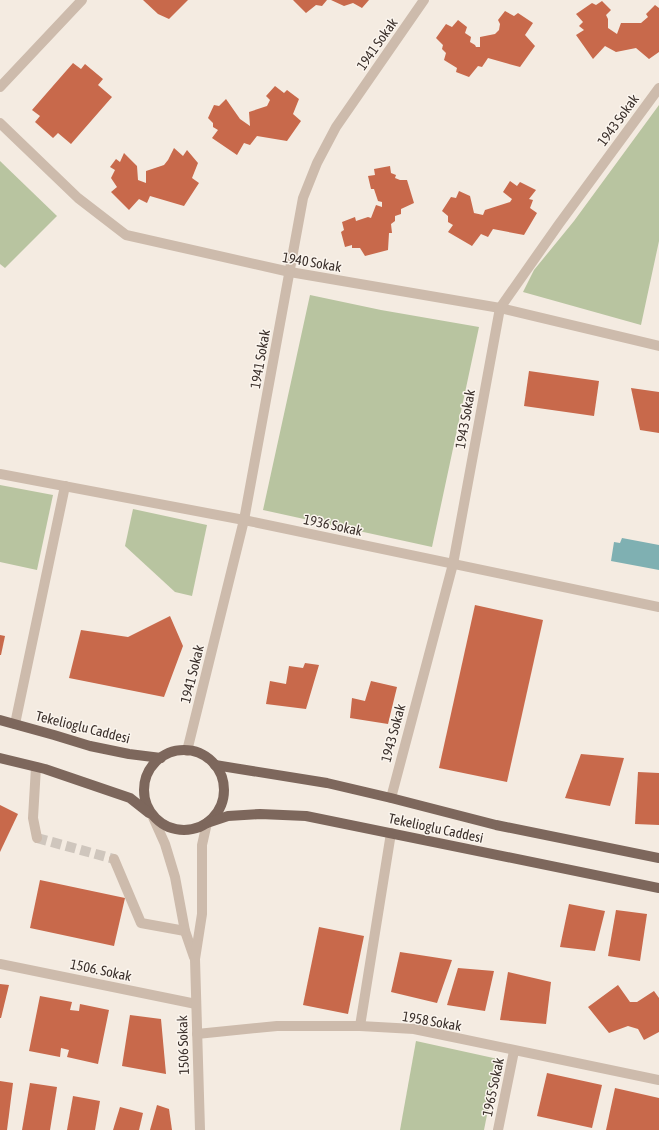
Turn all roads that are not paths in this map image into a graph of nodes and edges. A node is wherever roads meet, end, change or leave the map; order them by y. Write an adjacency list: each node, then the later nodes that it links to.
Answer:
1 (82, 0): 3 (street)
2 (424, 0): 6 (street, 1941 Sokak)
3 (0, 87)
4 (659, 88): 7 (street, 1943 Sokak)
5 (0, 123): 6 (street, 1940 Sokak)
6 (290, 272): 7 (street, 1940 Sokak); 11 (street, 1941 Sokak)
7 (500, 308): 8 (street, 1940 Sokak); 12 (street, 1943 Sokak)
8 (659, 346)
9 (0, 474): 10 (street, 1936 Sokak)
10 (65, 486): 11 (street, 1936 Sokak); 15 (street)
11 (244, 520): 12 (street, 1936 Sokak); 16 (street, 1941 Sokak)
12 (453, 564): 13 (street, 1936 Sokak); 21 (street, 1943 Sokak)
13 (659, 607)
14 (0, 720): 15 (main road, Tekelioglu Caddesi)
15 (15, 724): 18 (main road, Tekelioglu Caddesi)
16 (187, 750): 18 (main road); 19 (main road)
17 (0, 758): 20 (main road)
18 (161, 758): 22 (main road)
19 (215, 765): 21 (main road, Tekelioglu Caddesi); 23 (main road)
20 (36, 767): 22 (main road); 25 (street)
21 (391, 798): 26 (main road, Tekelioglu Caddesi)
22 (152, 815): 23 (main road); 29 (street, 1506 Sokak)
23 (207, 823): 24 (main road, Tekelioglu Caddesi); 30 (street, 1506 Sokak)
24 (391, 833): 28 (main road, Tekelioglu Caddesi); 33 (street)
25 (37, 838)
26 (659, 858)
27 (114, 859): 29 (street)
28 (659, 888)
29 (185, 931): 30 (street, 1506 Sokak)
30 (195, 959): 32 (street, 1506 Sokak)
31 (0, 964): 32 (street, 1506. Sokak)
32 (196, 1004): 34 (street, 1506 Sokak)
33 (360, 1026): 34 (street, 1958 Sokak); 35 (street, 1958 Sokak)
34 (197, 1034): 37 (street, 1506 Sokak)
35 (514, 1051): 36 (street, 1958 Sokak); 38 (street, 1965 Sokak)
36 (659, 1080)
37 (200, 1130)
38 (498, 1130)

